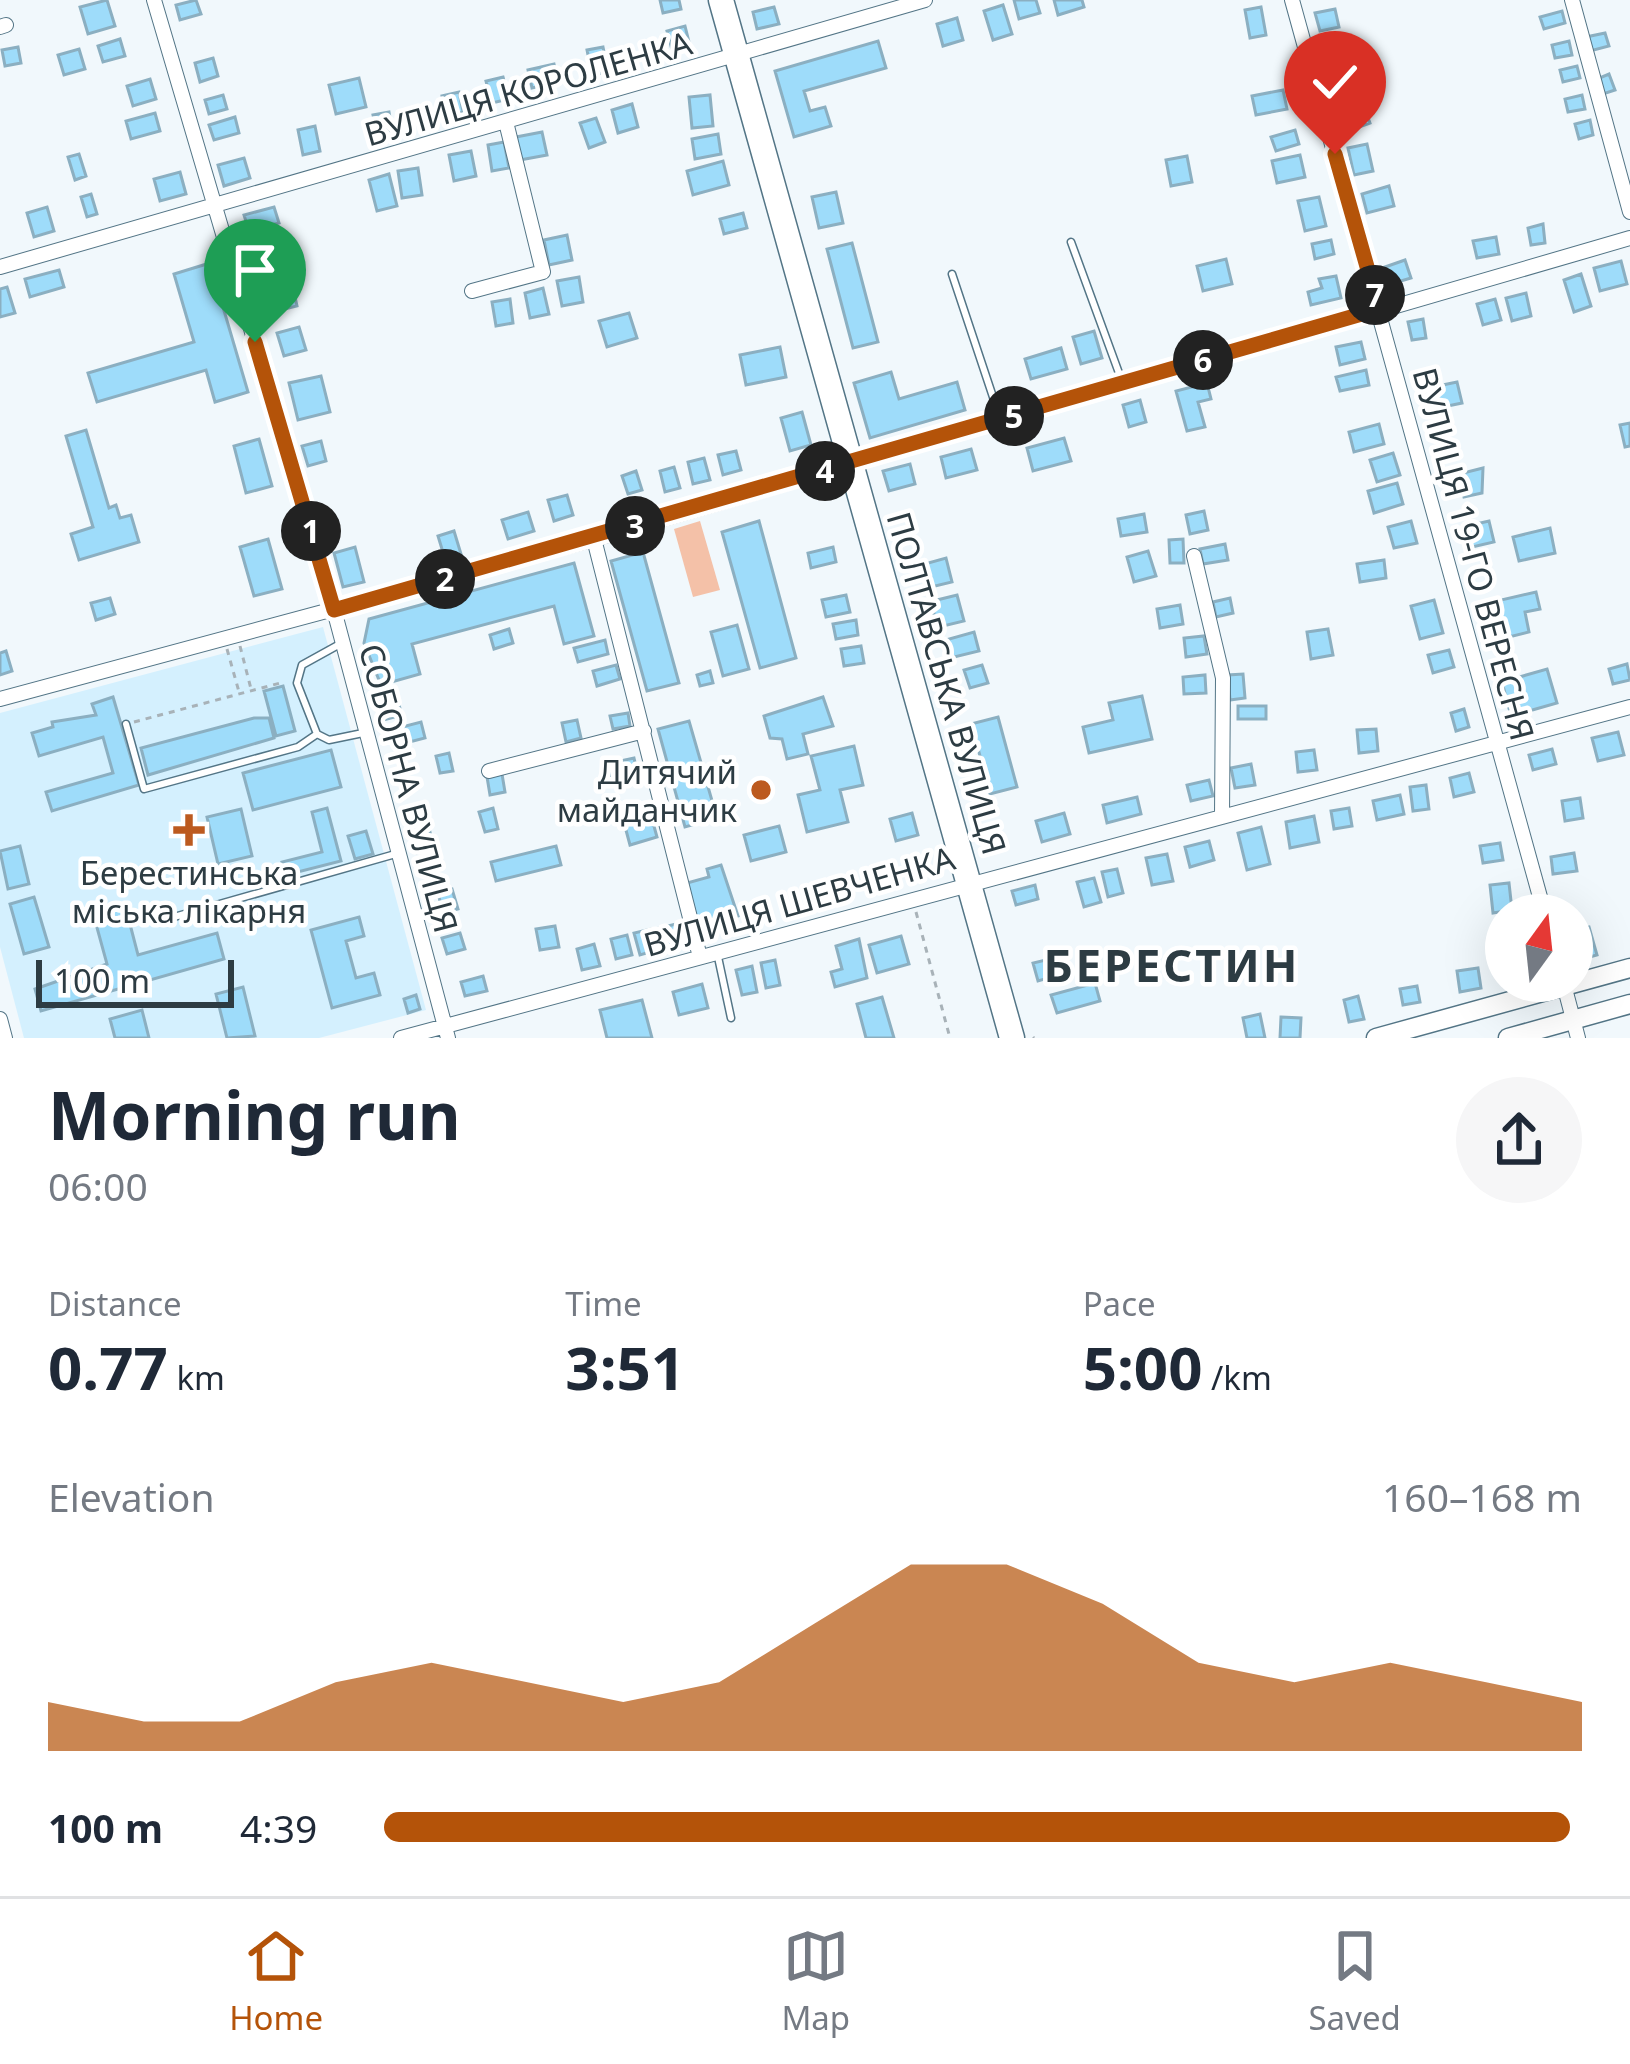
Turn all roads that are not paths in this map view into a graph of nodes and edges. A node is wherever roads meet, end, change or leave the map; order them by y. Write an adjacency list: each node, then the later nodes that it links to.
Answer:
1 (154, 0): 8 (street, СОБОРНА ВУЛИЦЯ)
2 (721, 0): 6 (highway, ПОЛТАВСЬКА ВУЛИЦЯ)
3 (925, 0): 6 (street, ВУЛИЦЯ КОРОЛЕНКА)
4 (1292, 0): 15 (street, ВУЛИЦЯ 19-ГО ВЕРЕСНЯ)
5 (1572, 0): 9 (street)
6 (737, 56): 7 (street, ВУЛИЦЯ КОРОЛЕНКА); 18 (highway, ПОЛТАВСЬКА ВУЛИЦЯ)
7 (506, 122): 8 (street, ВУЛИЦЯ КОРОЛЕНКА); 14 (street)
8 (216, 209): 12 (street, ВУЛИЦЯ КОРОЛЕНКА); 21 (street, СОБОРНА ВУЛИЦЯ)
9 (1630, 212)
10 (1630, 238): 15 (street)
11 (1071, 242): 16 (lane)
12 (0, 267)
13 (952, 274): 17 (lane)
14 (472, 291)
15 (1379, 309): 16 (street); 29 (street, ВУЛИЦЯ 19-ГО ВЕРЕСНЯ)
16 (1123, 384): 17 (street)
17 (1000, 419): 18 (street)
18 (850, 463): 19 (street); 33 (highway, ПОЛТАВСЬКА ВУЛИЦЯ)
19 (594, 539): 21 (street); 26 (street)
20 (1194, 556): 31 (street)
21 (334, 610): 22 (street, СОБОРНА ВУЛИЦЯ); 23 (street)
22 (343, 642): 27 (street, СОБОРНА ВУЛИЦЯ); 28 (lane)
23 (0, 699)
24 (1630, 706): 29 (street, ВУЛИЦЯ ШЕВЧЕНКА)
25 (126, 724): 28 (lane)
26 (644, 731): 30 (street); 37 (street)
27 (367, 732): 28 (lane); 32 (street, СОБОРНА ВУЛИЦЯ)
28 (317, 734)
29 (1498, 740): 31 (street, ВУЛИЦЯ ШЕВЧЕНКА); 34 (street, ВУЛИЦЯ 19-ГО ВЕРЕСНЯ)
30 (489, 771)
31 (1222, 817): 33 (street, ВУЛИЦЯ ШЕВЧЕНКА)
32 (399, 853): 35 (lane); 45 (street, СОБОРНА ВУЛИЦЯ)
33 (968, 881): 36 (street, ВУЛИЦЯ ШЕВЧЕНКА); 48 (highway, ПОЛТАВСЬКА ВУЛИЦЯ)
34 (1539, 894)
35 (160, 921)
36 (717, 953): 37 (street, ВУЛИЦЯ ШЕВЧЕНКА); 42 (lane)
37 (700, 958): 45 (street, ВУЛИЦЯ ШЕВЧЕНКА)
38 (1630, 968): 39 (street)
39 (1593, 976)
40 (1499, 1002): 49 (street)
41 (1630, 1004): 44 (street)
42 (731, 1018)
43 (0, 1019): 46 (street)
44 (1576, 1029): 50 (street)
45 (446, 1032): 47 (street, ВУЛИЦЯ ШЕВЧЕНКА)
46 (5, 1038)
47 (401, 1038)
48 (1012, 1038)
49 (1376, 1038)
50 (1508, 1038)

